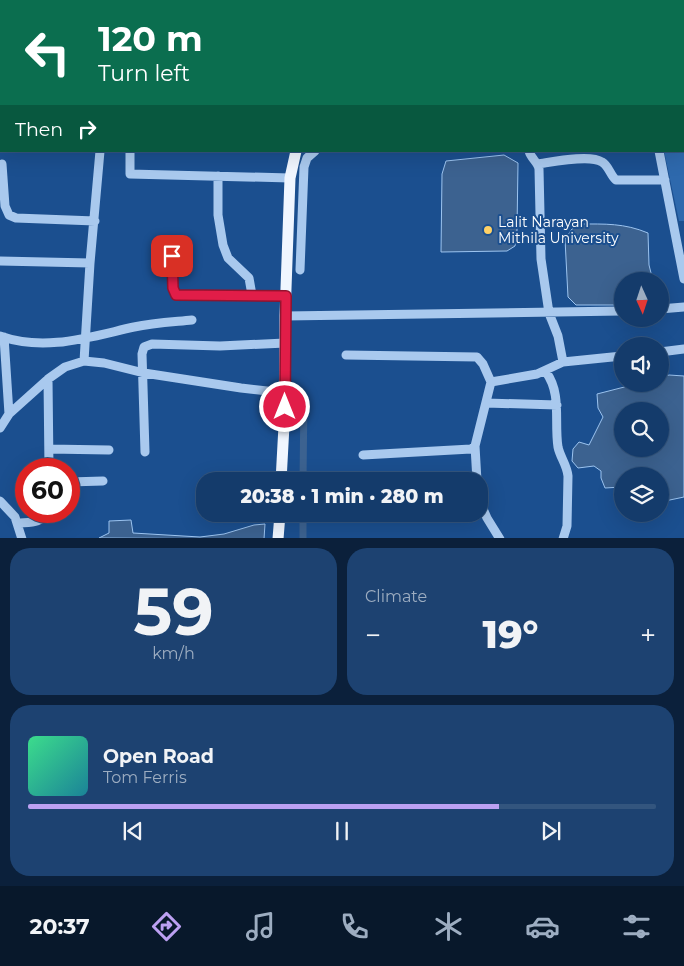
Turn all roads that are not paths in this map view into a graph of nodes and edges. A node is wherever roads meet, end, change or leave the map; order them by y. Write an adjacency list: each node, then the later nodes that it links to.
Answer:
1 (100, 152): 12 (street)
2 (130, 152): 9 (street)
3 (296, 152): 10 (main road)
4 (314, 152): 17 (street)
5 (529, 152): 8 (street)
6 (659, 152): 11 (street)
7 (2, 164): 12 (street)
8 (538, 164): 11 (street); 24 (street)
9 (218, 176): 10 (street); 19 (street)
10 (290, 178): 20 (main road)
11 (665, 180): 13 (street)
12 (95, 221): 16 (street)
13 (680, 233): 18 (street)
14 (171, 240): 19 (street)
15 (0, 262): 16 (street)
16 (90, 263): 28 (street)
17 (300, 270)
18 (684, 279)
19 (252, 296): 20 (street)
20 (286, 296): 25 (main road)
21 (684, 307): 22 (street)
22 (669, 308)
23 (614, 311): 24 (street)
24 (549, 313): 25 (street); 35 (street)
25 (285, 316): 29 (main road)
26 (192, 320): 28 (street)
27 (2, 337): 28 (street); 43 (street)
28 (86, 339): 34 (street)
29 (285, 344): 37 (street); 40 (main road)
30 (684, 349): 31 (street)
31 (669, 351)
32 (346, 355): 39 (street)
33 (614, 357): 35 (street)
34 (84, 362): 37 (street); 38 (street)
35 (564, 362): 36 (street)
36 (546, 372): 39 (street); 42 (street)
37 (144, 373): 40 (street); 48 (street)
38 (48, 379): 43 (street); 46 (street)
39 (491, 382): 41 (street)
40 (285, 393): 51 (main road)
41 (486, 403): 42 (street); 45 (street)
42 (557, 405): 63 (street)
43 (9, 414): 44 (street)
44 (0, 428)
45 (475, 446): 49 (street); 52 (street)
46 (49, 449): 47 (street); 50 (street)
47 (108, 450)
48 (146, 452)
49 (363, 455)
50 (49, 458)
51 (281, 472)
52 (476, 472)
53 (80, 482): 54 (street)
54 (103, 482)
55 (0, 501): 56 (street)
56 (15, 517)
57 (488, 520): 62 (street)
58 (279, 522): 61 (main road)
59 (18, 523): 60 (street)
60 (22, 538)
61 (278, 538)
62 (500, 538)
63 (563, 538)

